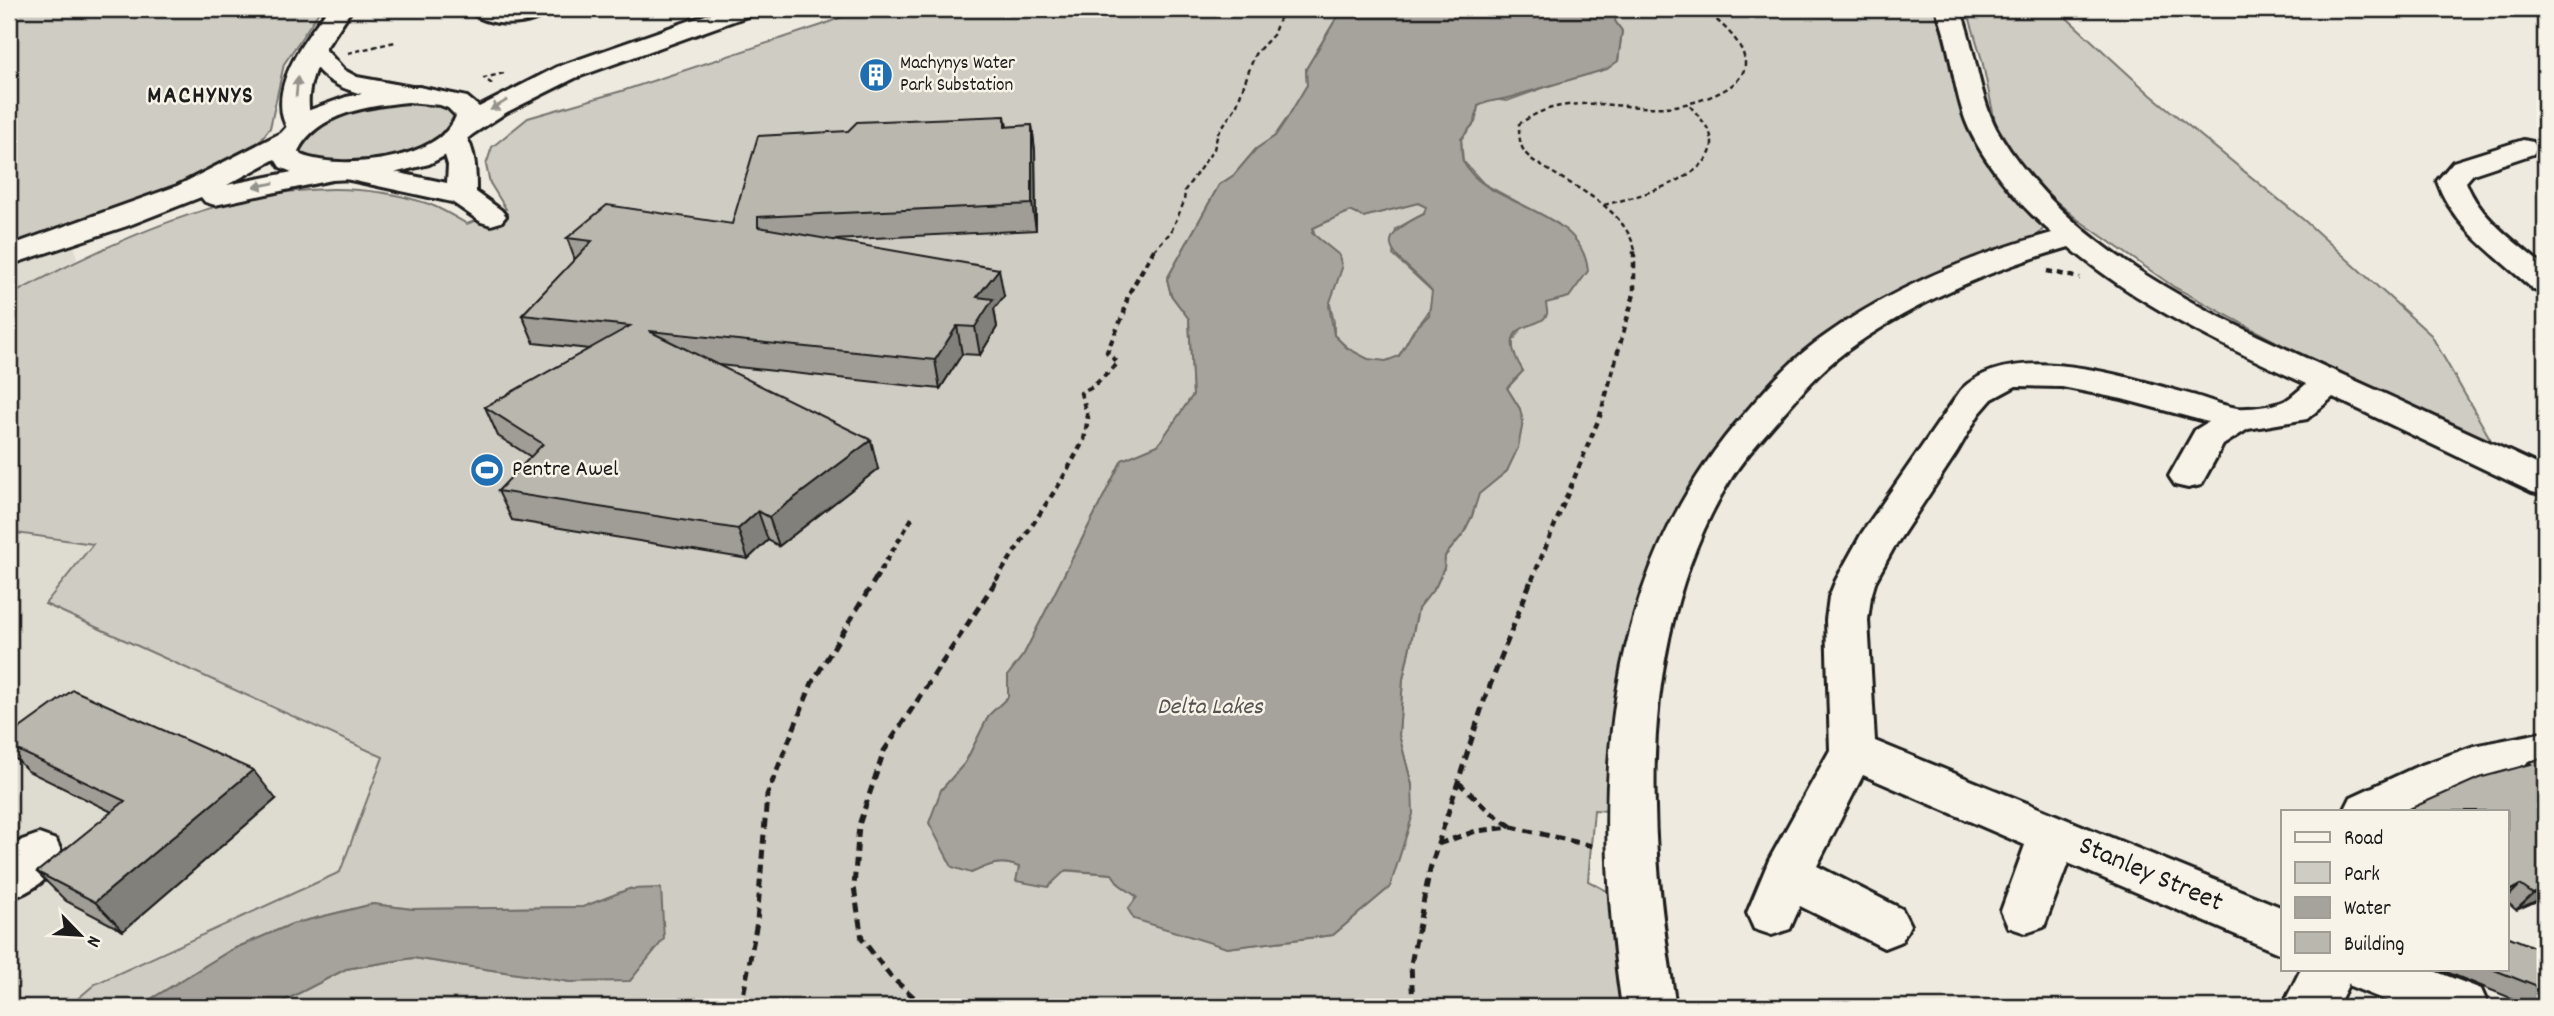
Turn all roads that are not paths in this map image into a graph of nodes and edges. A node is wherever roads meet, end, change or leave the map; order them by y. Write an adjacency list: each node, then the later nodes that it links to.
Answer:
1 (340, 9): 6 (street)
2 (481, 9): 3 (street)
3 (538, 9)
4 (745, 9): 7 (street)
5 (1948, 9): 16 (street)
6 (317, 54): 8 (street); 9 (street, one-way to 6)
7 (579, 65): 8 (street); 10 (street, one-way to 10)
8 (418, 94): 9 (street); 10 (street)
9 (294, 133): 12 (street); 14 (street)
10 (459, 133): 12 (street); 13 (street)
11 (2523, 148): 18 (street)
12 (341, 172): 13 (street); 14 (street, one-way to 14)
13 (461, 195): 15 (street)
14 (141, 212): 17 (street)
15 (491, 216)
16 (2076, 236): 19 (street); 32 (street)
17 (9, 256)
18 (2545, 283)
19 (2330, 382): 20 (street); 22 (street)
20 (2238, 419): 21 (street); 24 (street)
21 (2188, 476)
22 (2545, 483)
23 (2545, 750): 25 (street)
24 (1853, 751): 26 (street); 28 (street)
25 (2370, 810)
26 (2053, 835): 27 (street, Stanley Street); 29 (street, Stanley Street)
27 (2026, 911)
28 (1884, 925)
29 (2281, 931)
30 (2328, 970): 33 (street)
31 (2371, 970): 34 (street)
32 (1649, 1007)
33 (2309, 1007)
34 (2462, 1007)

